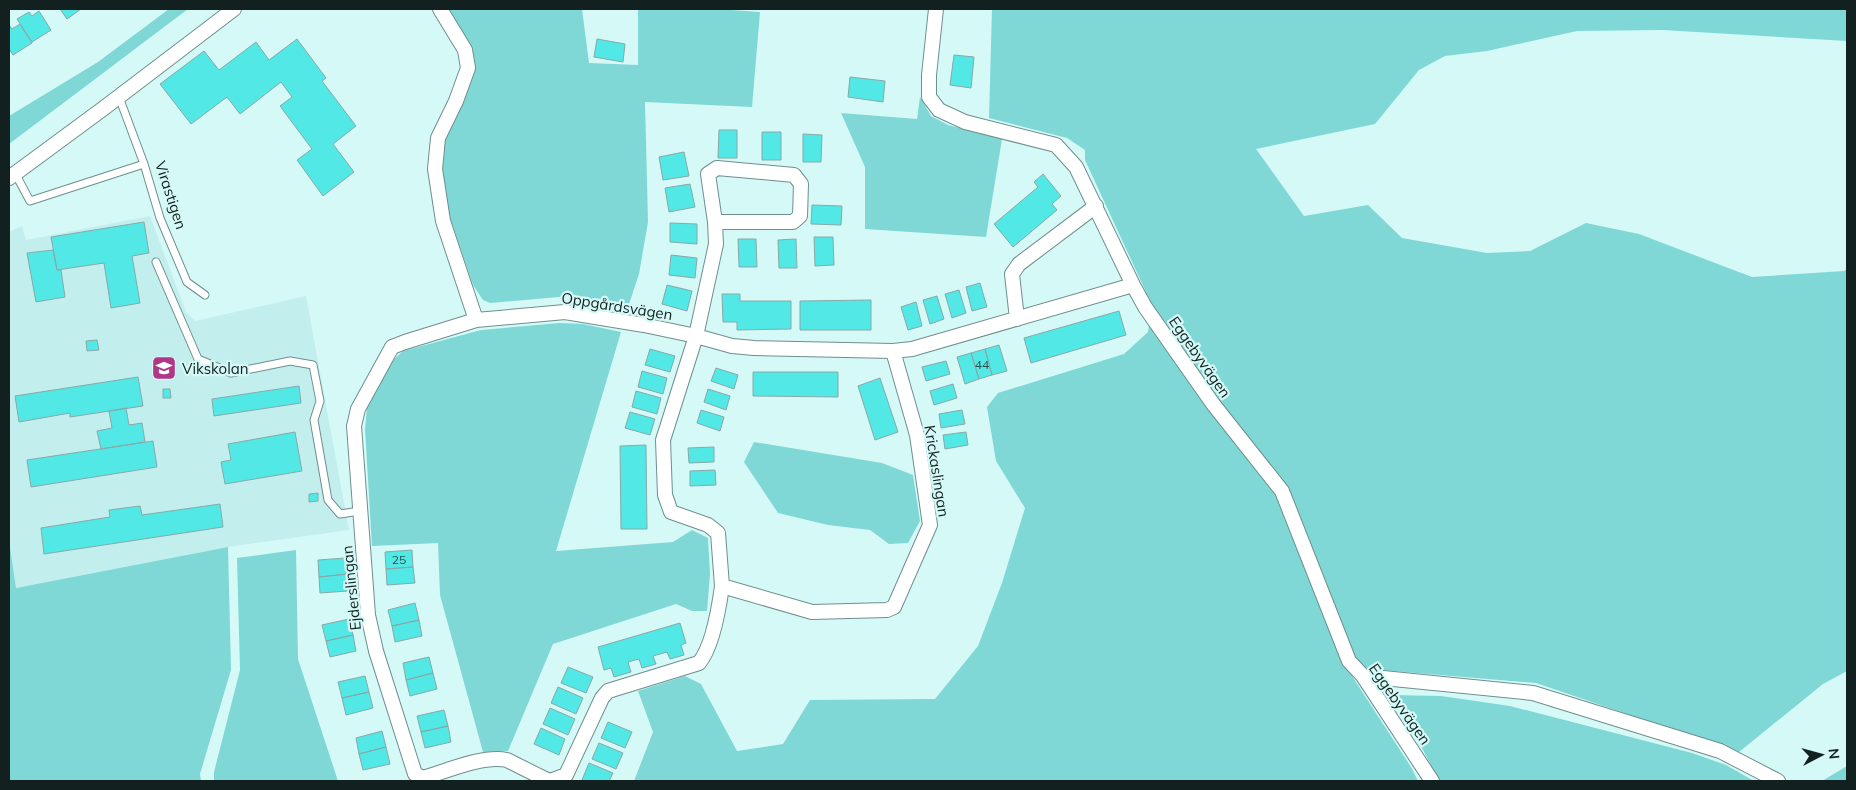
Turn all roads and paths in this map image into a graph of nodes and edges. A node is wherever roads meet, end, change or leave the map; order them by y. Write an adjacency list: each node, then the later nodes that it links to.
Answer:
1 (234, 9): 4 (street)
2 (440, 9): 13 (street)
3 (936, 9): 7 (street, Eggebyvägen)
4 (119, 97): 5 (lane, Virastigen); 6 (street)
5 (144, 164): 6 (lane); 11 (lane, Virastigen)
6 (12, 175)
7 (1096, 206): 10 (street, Eggebyvägen); 12 (street)
8 (715, 222): 8 (street); 14 (street)
9 (156, 262): 16 (lane)
10 (1132, 285): 12 (street, Oppgårdsvägen); 18 (street, Eggebyvägen)
11 (205, 295)
12 (1018, 318): 15 (street, Oppgårdsvägen)
13 (476, 320): 14 (street, Oppgårdsvägen); 16 (street, Ejderslingan)
14 (696, 336): 15 (street, Oppgårdsvägen); 17 (street)
15 (893, 352): 17 (street, Krickaslingan)
16 (360, 511): 19 (street, Ejderslingan)
17 (722, 586): 19 (street, Ejderslingan)
18 (1363, 676): 20 (street, Eggebyvägen); 21 (street)
19 (550, 781)
20 (1432, 781)
21 (1778, 781)

